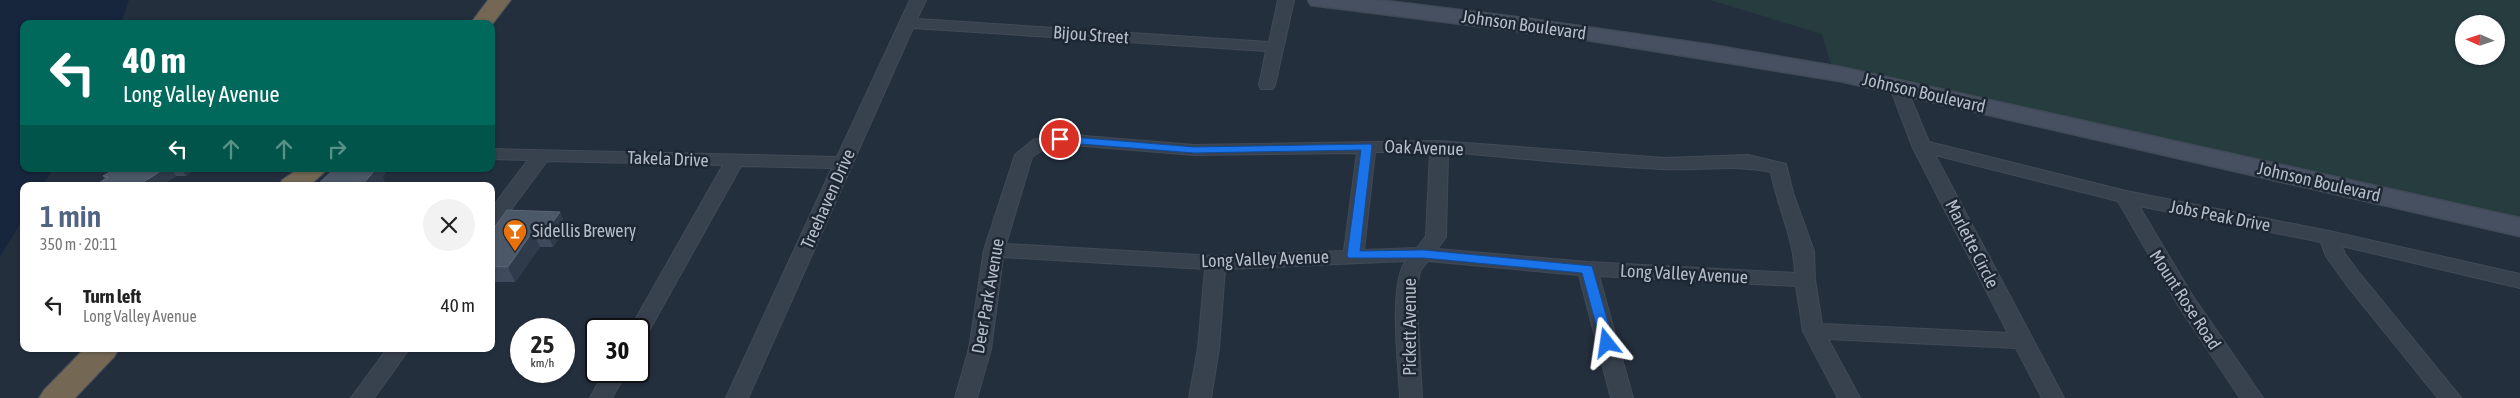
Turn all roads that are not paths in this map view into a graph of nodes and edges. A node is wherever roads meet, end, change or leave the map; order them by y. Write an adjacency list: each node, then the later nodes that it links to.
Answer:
1 (500, 0): 5 (highway)
2 (918, 0): 6 (street, Treehaven Drive)
3 (1286, 0): 7 (street)
4 (1320, 0): 9 (street, Johnson Boulevard)
5 (484, 20)
6 (908, 23): 7 (street, Bijou Street); 17 (street, Treehaven Drive)
7 (1274, 47): 8 (street)
8 (1267, 85)
9 (1898, 87): 13 (street, Marlette Circle); 22 (street, Johnson Boulevard)
10 (1039, 144): 11 (street, Oak Avenue); 24 (street, Deer Park Avenue)
11 (1367, 146): 12 (street, Oak Avenue); 26 (street)
12 (1439, 146): 25 (street, Pickett Avenue); 29 (street, Oak Avenue)
13 (1921, 146): 20 (street, Jobs Peak Drive); 33 (street, Marlette Circle)
14 (495, 154): 15 (street, Takela Drive)
15 (541, 156): 16 (street, Takela Drive); 21 (street)
16 (735, 161): 17 (street, Takela Drive); 31 (street)
17 (845, 163): 40 (street, Treehaven Drive)
18 (310, 172): 19 (highway)
19 (297, 182)
20 (2125, 197): 23 (street, Jobs Peak Drive); 47 (street, Mount Rose Road)
21 (495, 218)
22 (2520, 228)
23 (2329, 237): 30 (street, Jobs Peak Drive); 48 (street)
24 (994, 250): 27 (street, Long Valley Avenue); 41 (street, Deer Park Avenue)
25 (1424, 254): 26 (street, Long Valley Avenue); 28 (street, Long Valley Avenue); 43 (street, Pickett Avenue)
26 (1353, 256): 27 (street, Long Valley Avenue)
27 (1215, 263): 42 (street)
28 (1587, 269): 29 (street, Long Valley Avenue); 44 (street)
29 (1805, 280): 32 (street)
30 (2520, 281)
31 (646, 318)
32 (1813, 331): 33 (street); 45 (street)
33 (2022, 341): 46 (street, Marlette Circle)
34 (100, 352): 37 (highway)
35 (396, 352): 38 (street)
36 (609, 383): 39 (street)
37 (55, 398)
38 (362, 398)
39 (601, 398)
40 (737, 398)
41 (966, 398)
42 (1200, 398)
43 (1411, 398)
44 (1622, 398)
45 (1850, 398)
46 (2053, 398)
47 (2252, 398)
48 (2450, 398)

